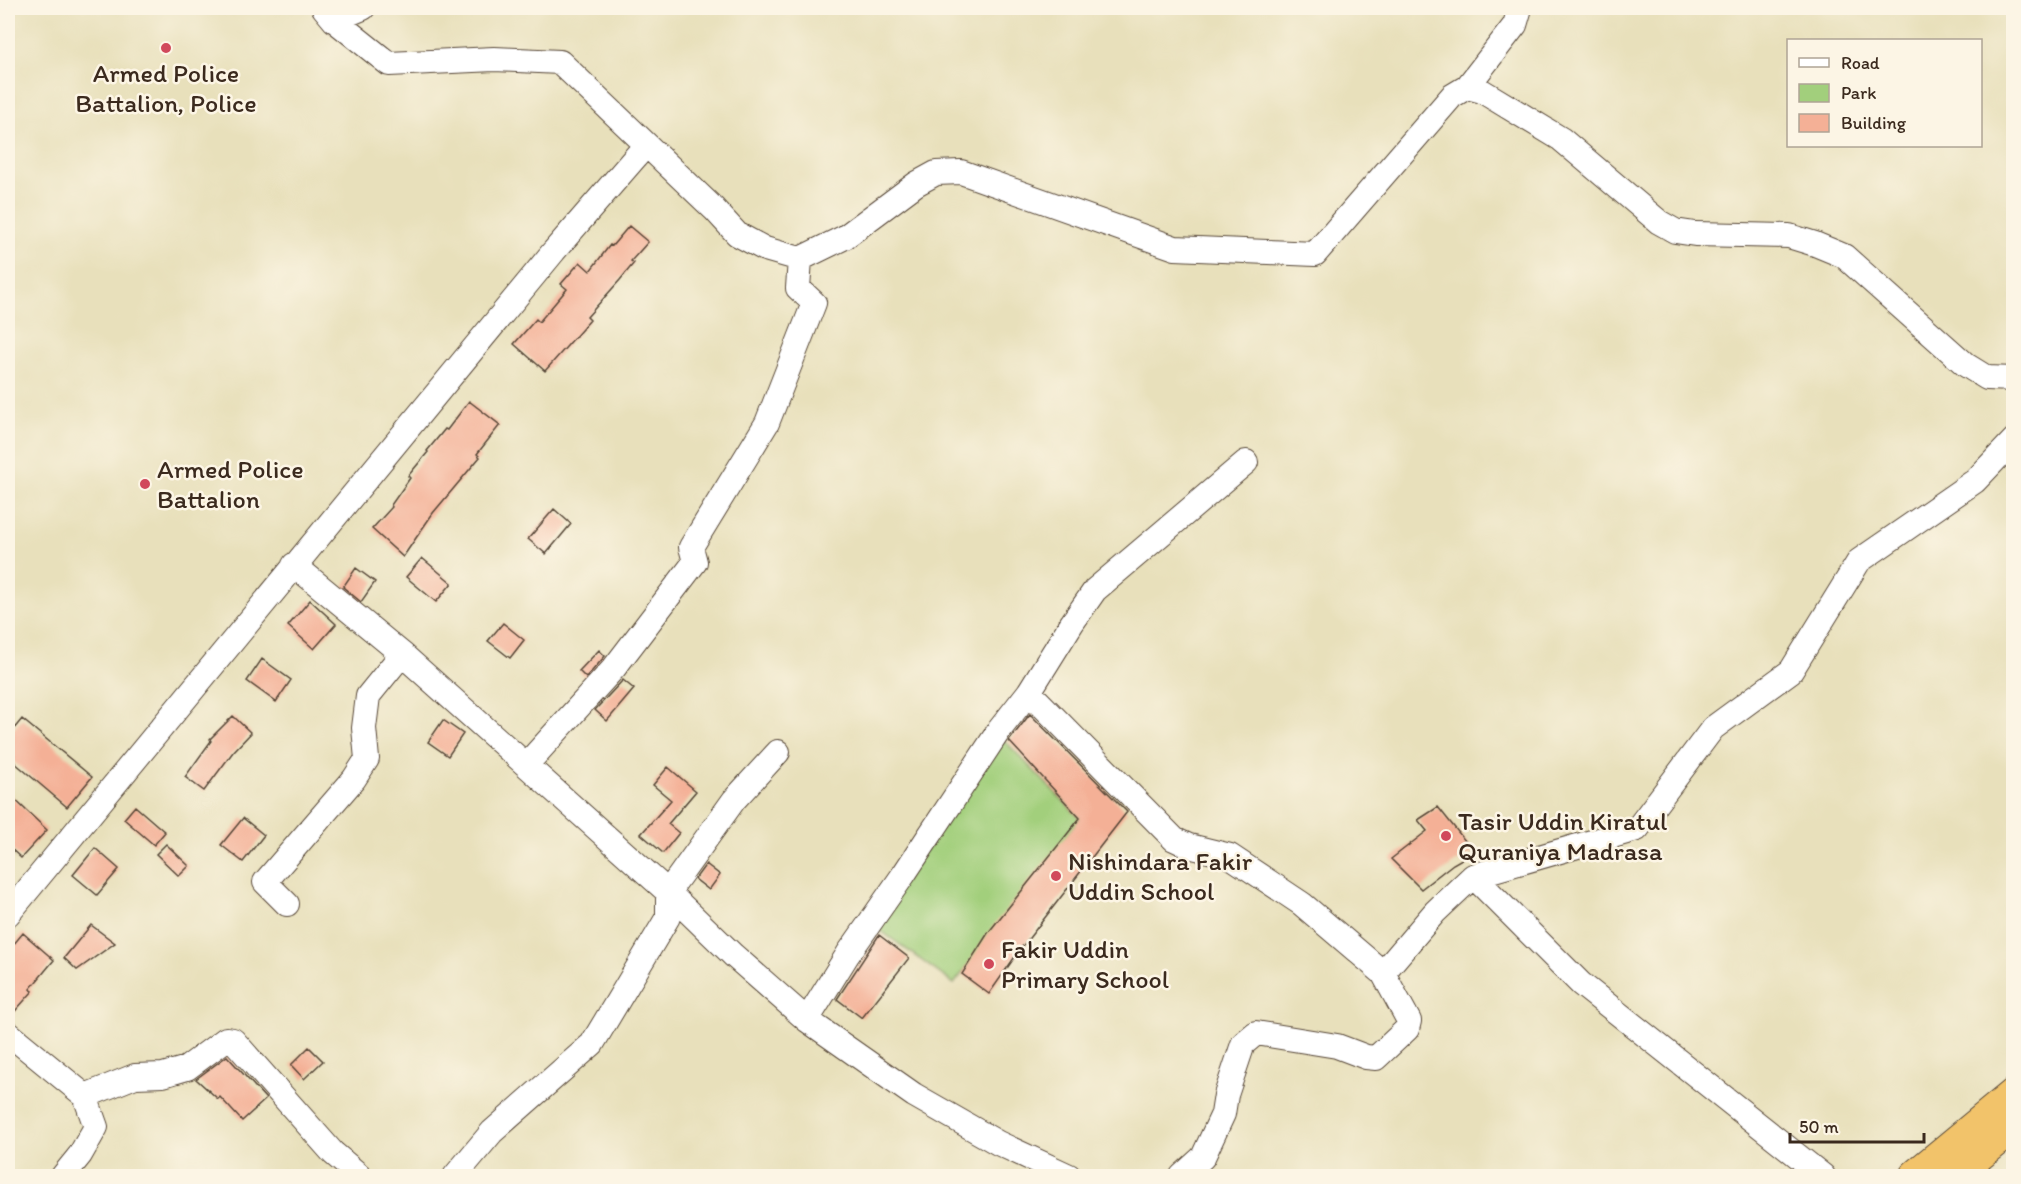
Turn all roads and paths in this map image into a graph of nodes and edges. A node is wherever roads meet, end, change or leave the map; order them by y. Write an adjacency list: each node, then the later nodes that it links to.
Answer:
1 (363, 8): 3 (street)
2 (1520, 8): 4 (street)
3 (329, 14): 5 (street)
4 (1467, 87): 6 (street); 7 (street)
5 (646, 145): 6 (street); 10 (street)
6 (800, 259): 14 (street)
7 (2013, 379)
8 (2013, 440): 15 (street)
9 (1246, 462): 12 (street)
10 (294, 565): 11 (street); 18 (street)
11 (402, 654): 14 (street); 17 (street)
12 (1029, 692): 19 (street); 20 (street)
13 (778, 752): 16 (street)
14 (526, 765): 16 (street)
15 (1473, 876): 19 (street); 30 (street)
16 (668, 892): 20 (street); 27 (street)
17 (287, 904)
18 (8, 914)
19 (1383, 973): 29 (street)
20 (807, 1020): 28 (street)
21 (8, 1033): 23 (street)
22 (2013, 1095): 31 (highway)
23 (85, 1096): 25 (street); 26 (street)
24 (2013, 1126): 32 (highway)
25 (63, 1176)
26 (360, 1176)
27 (455, 1176)
28 (1070, 1176)
29 (1182, 1176)
30 (1823, 1176)
31 (1916, 1176)
32 (1952, 1176)

